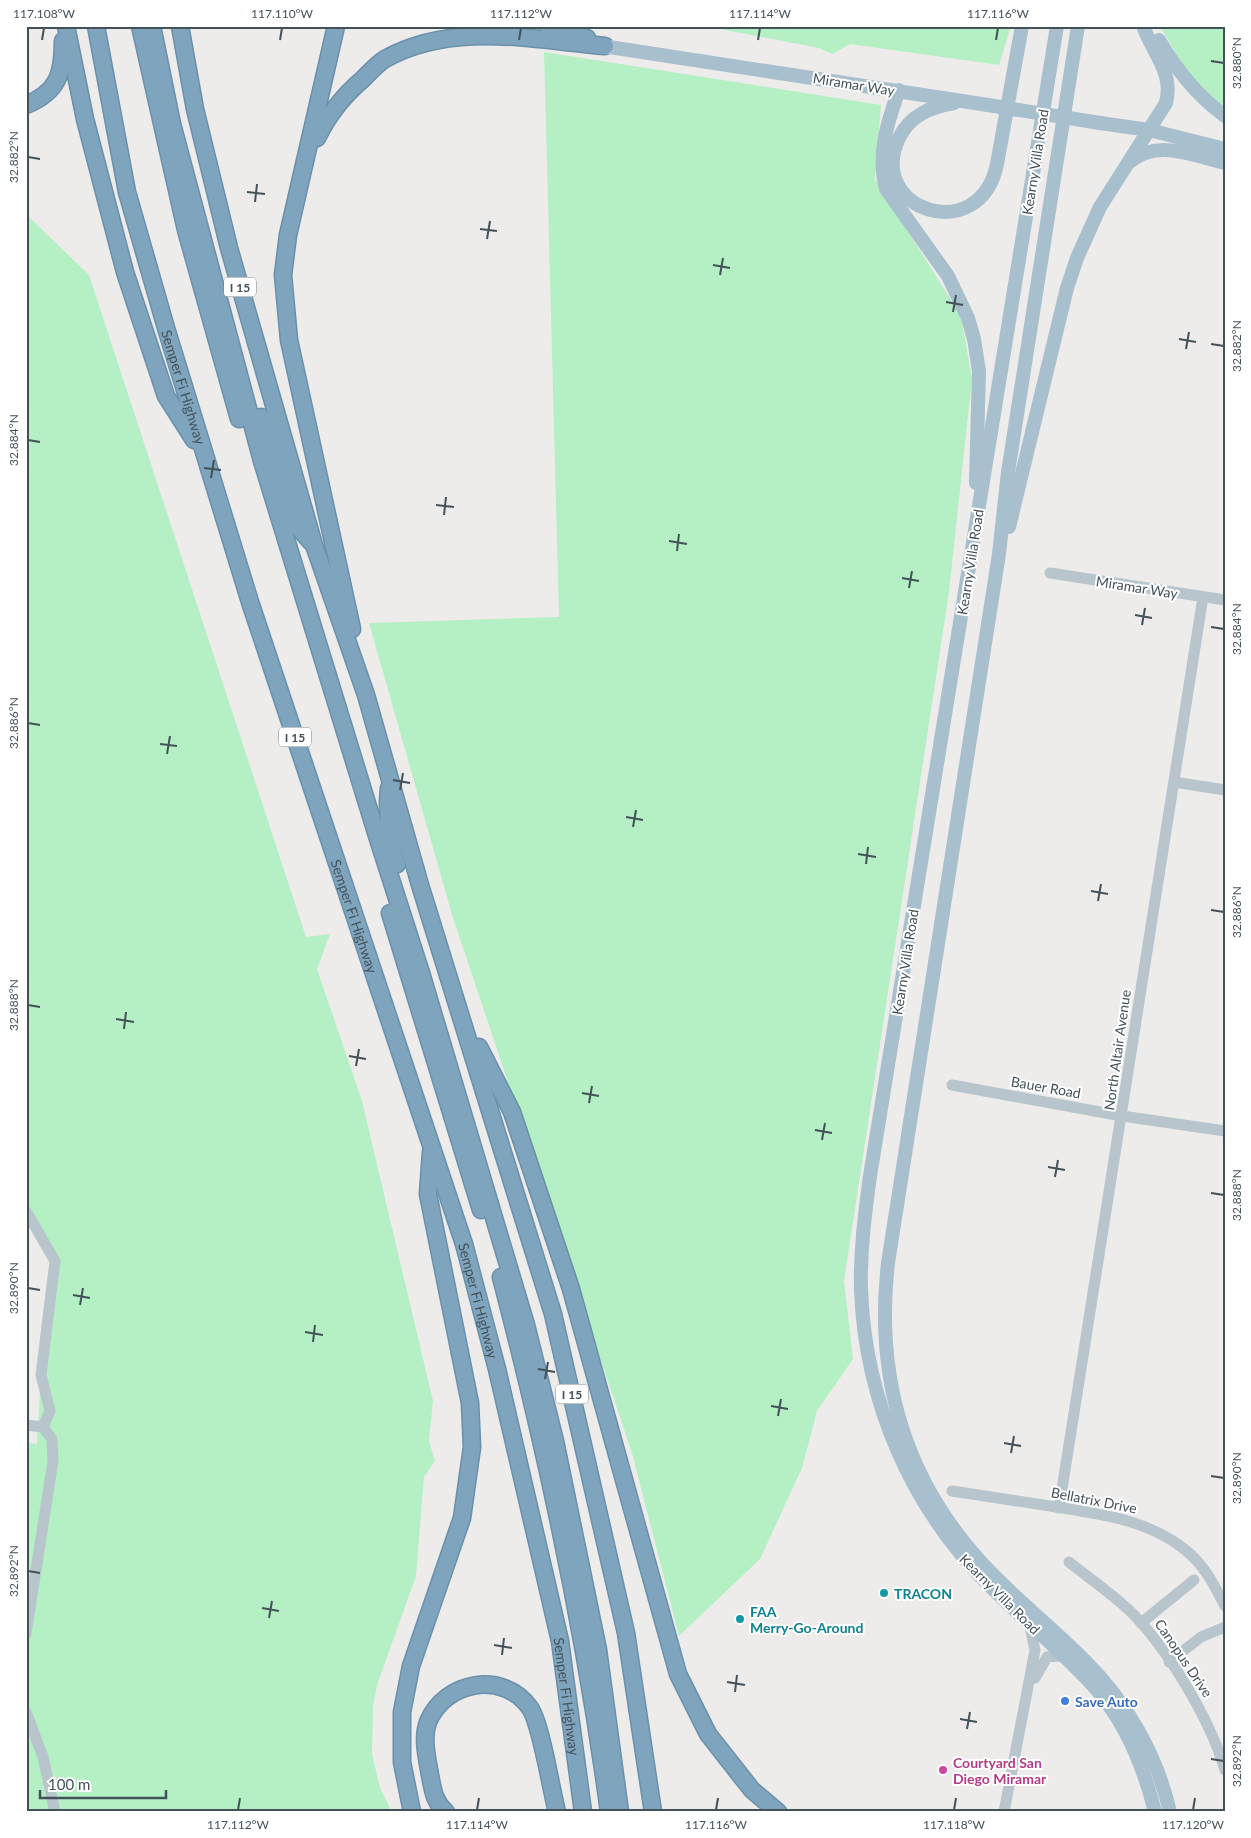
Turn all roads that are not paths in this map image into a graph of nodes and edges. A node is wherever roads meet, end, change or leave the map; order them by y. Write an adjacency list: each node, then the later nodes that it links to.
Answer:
1 (64, 26): 17 (highway); 26 (highway)
2 (96, 26): 26 (highway, Semper Fi Highway / I 15)
3 (140, 26): 66 (highway)
4 (152, 26): 25 (highway)
5 (180, 26): 28 (highway, I 15)
6 (336, 26): 22 (highway)
7 (482, 26): 14 (main road, Miramar Way)
8 (546, 26): 14 (highway)
9 (1022, 26): 21 (main road)
10 (1057, 26): 27 (main road, Kearny Villa Road)
11 (1078, 26): 29 (main road, Kearny Villa Road)
12 (1143, 26): 19 (main road)
13 (1151, 26): 18 (main road)
14 (605, 46): 15 (main road, Miramar Way); 22 (highway)
15 (899, 90): 16 (main road, Miramar Way); 21 (main road); 27 (main road)
16 (965, 101): 19 (main road, Miramar Way, bridge); 21 (main road)
17 (26, 105)
18 (1225, 116)
19 (1149, 130): 20 (main road, Miramar Way); 24 (main road)
20 (1225, 149)
21 (892, 156)
22 (307, 158): 33 (highway)
23 (1225, 164): 24 (main road)
24 (1127, 165): 29 (main road)
25 (223, 318): 28 (highway); 37 (highway)
26 (206, 459): 42 (highway, Semper Fi Highway / I 15)
27 (981, 492): 51 (main road, Kearny Villa Road)
28 (314, 545): 33 (highway, I 15)
29 (999, 554): 72 (main road, Kearny Villa Road)
30 (1050, 573): 31 (street, Miramar Way)
31 (1203, 597): 32 (street, Miramar Way); 35 (street, North Altair Avenue)
32 (1225, 600)
33 (366, 695): 34 (highway, I 15)
34 (390, 776): 37 (highway); 38 (highway, I 15)
35 (1174, 782): 36 (street); 40 (street, North Altair Avenue)
36 (1225, 790)
37 (411, 943): 67 (highway)
38 (458, 1008): 68 (highway, I 15); 69 (highway)
39 (952, 1085): 40 (street, Bauer Road)
40 (1122, 1116): 41 (street, Bauer Road); 47 (street, North Altair Avenue)
41 (1225, 1131)
42 (432, 1143): 62 (highway); 65 (highway, Semper Fi Highway / I 15)
43 (26, 1211): 45 (street)
44 (26, 1425): 45 (street)
45 (43, 1427): 54 (street)
46 (952, 1491): 47 (street, Bellatrix Drive)
47 (1059, 1508): 50 (street, Bellatrix Drive)
48 (1069, 1562): 52 (street, Canopus Drive)
49 (1194, 1580): 52 (street)
50 (1225, 1606)
51 (1028, 1622): 55 (main road, Kearny Villa Road); 57 (street)
52 (1141, 1622): 56 (street, Canopus Drive)
53 (1225, 1627): 56 (street)
54 (26, 1634)
55 (1071, 1662): 57 (street); 71 (main road, Kearny Villa Road)
56 (1169, 1662): 59 (street, Canopus Drive)
57 (1028, 1691): 70 (street)
58 (26, 1712): 61 (street)
59 (1222, 1751): 60 (street, Canopus Drive)
60 (1225, 1770)
61 (55, 1812)
62 (412, 1812)
63 (446, 1812): 64 (highway)
64 (557, 1812)
65 (583, 1812)
66 (609, 1812)
67 (620, 1812)
68 (655, 1812)
69 (778, 1812)
70 (1004, 1812)
71 (1155, 1812)
72 (1170, 1812)

